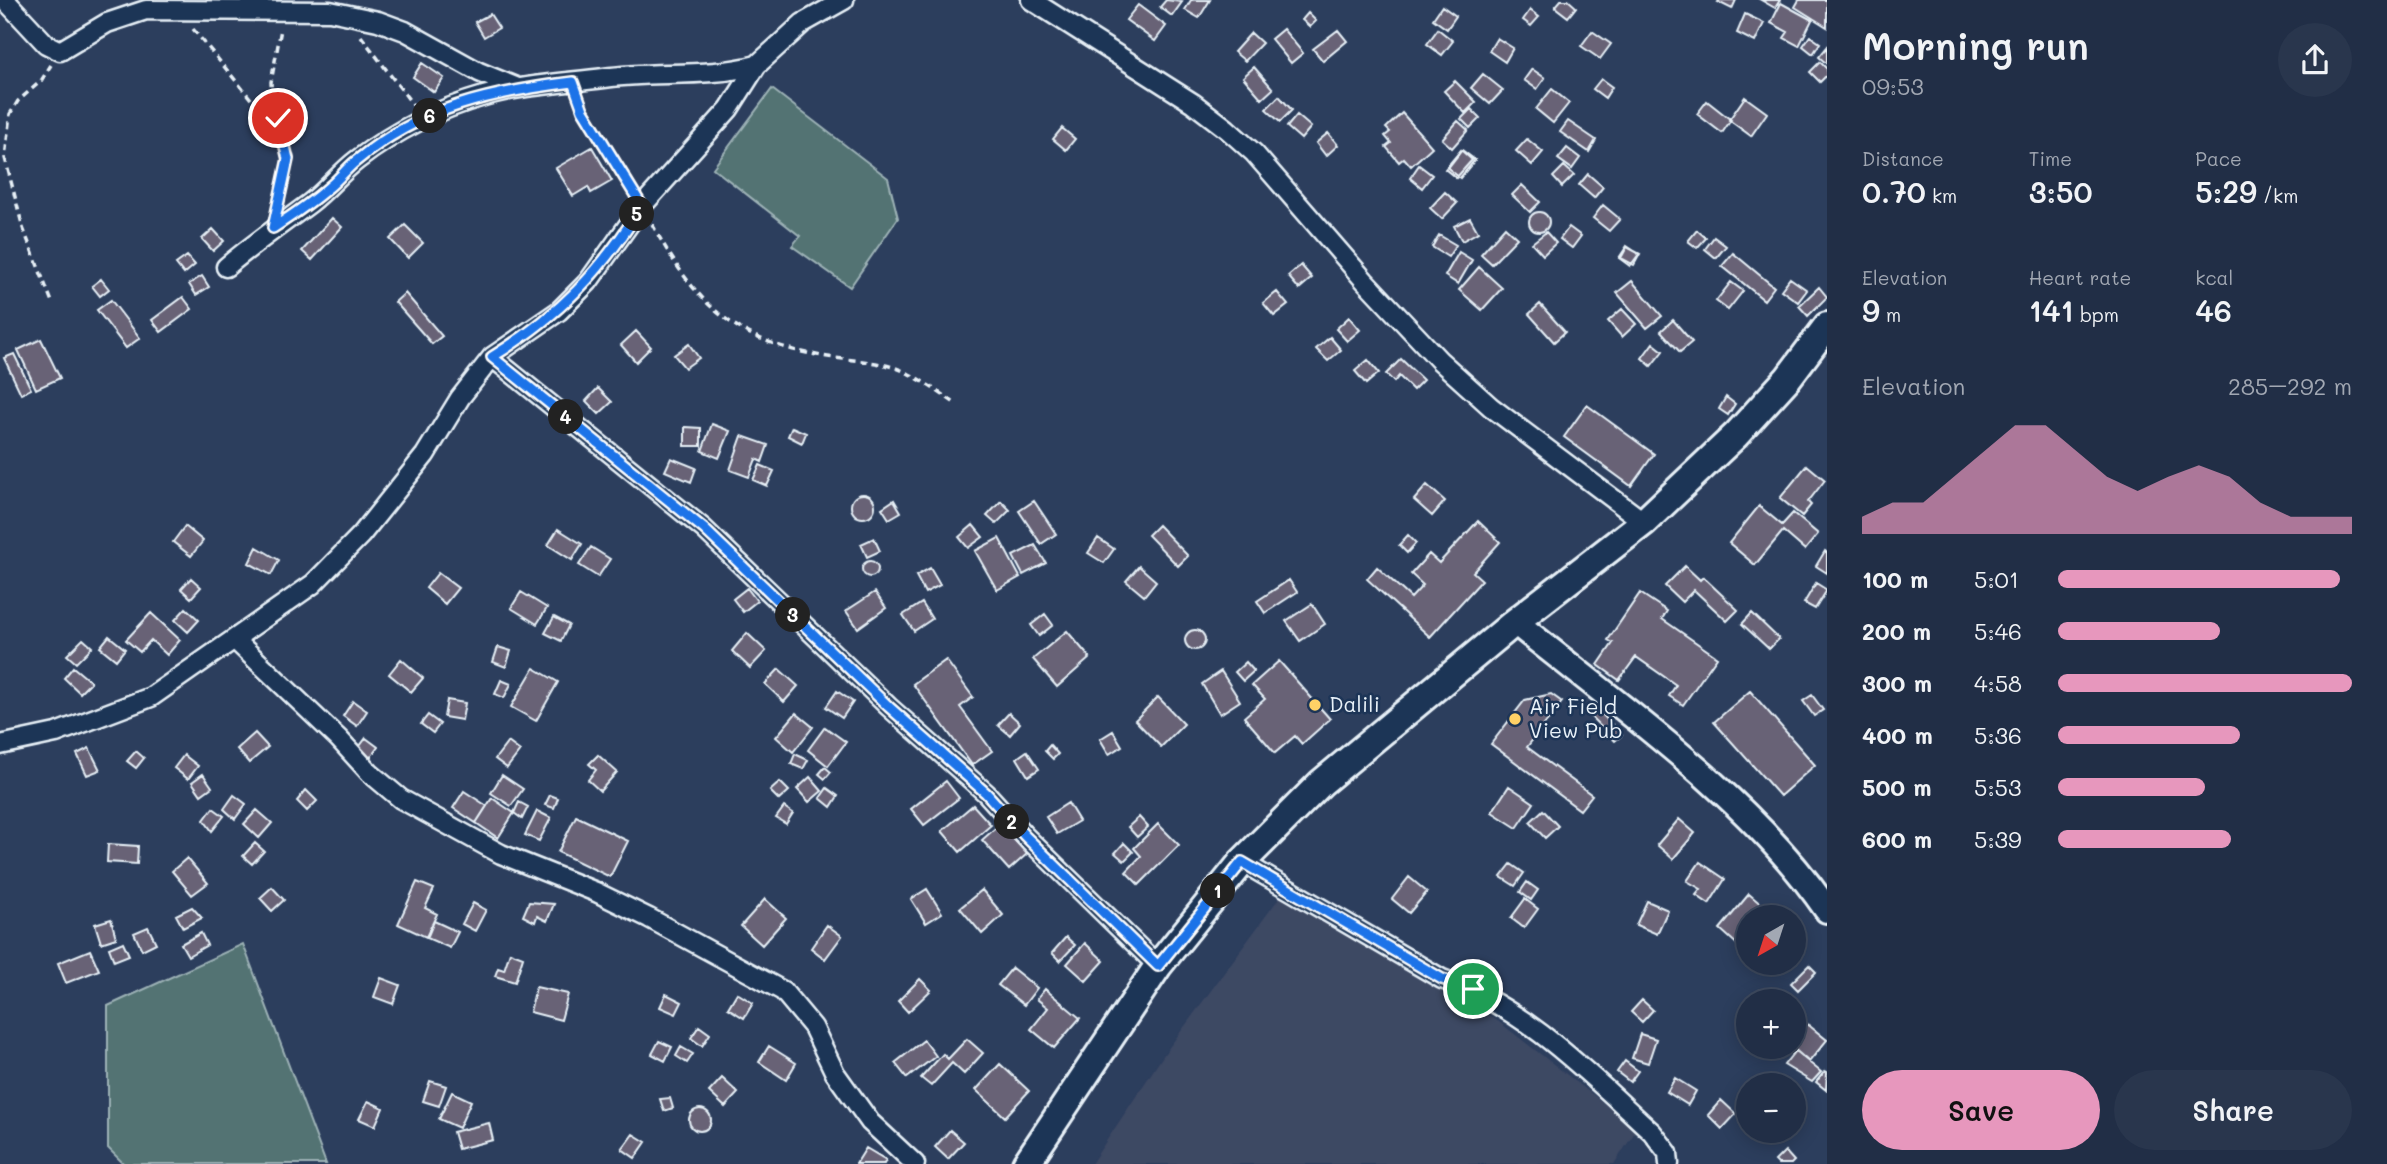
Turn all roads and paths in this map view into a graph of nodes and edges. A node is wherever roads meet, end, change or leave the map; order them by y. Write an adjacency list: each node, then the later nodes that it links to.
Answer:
1 (5, 0): 7 (street)
2 (845, 0): 8 (street)
3 (1031, 0): 20 (street)
4 (173, 9): 5 (street); 7 (street); 12 (path)
5 (282, 12): 6 (street); 12 (path)
6 (347, 12): 10 (street); 11 (path)
7 (60, 51): 16 (path)
8 (757, 65): 9 (street); 13 (street)
9 (573, 82): 10 (street); 13 (path)
10 (521, 89): 11 (street)
11 (422, 119): 14 (street)
12 (285, 141): 14 (path)
13 (642, 206): 18 (street); 19 (path)
14 (273, 228): 15 (street)
15 (226, 267)
16 (52, 302)
17 (1827, 326): 20 (main road)
18 (492, 357): 22 (street); 26 (street)
19 (956, 404)
20 (1644, 522): 21 (main road)
21 (1515, 622): 24 (main road); 25 (street)
22 (234, 639): 23 (street); 27 (street)
23 (0, 745)
24 (1242, 862): 26 (main road); 29 (street)
25 (1827, 910)
26 (1158, 966): 28 (main road)
27 (915, 1164)
28 (1026, 1164)
29 (1669, 1164)

